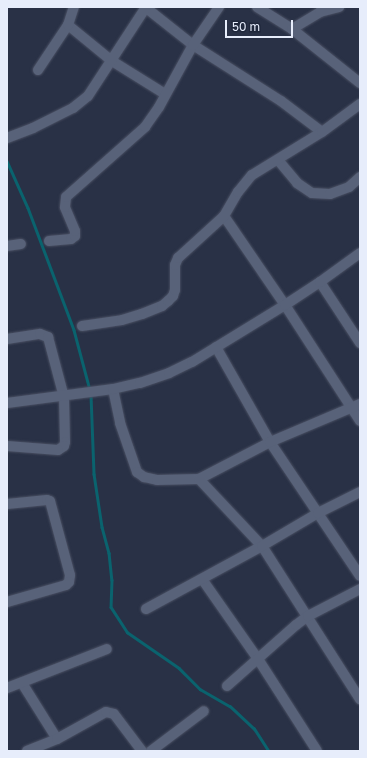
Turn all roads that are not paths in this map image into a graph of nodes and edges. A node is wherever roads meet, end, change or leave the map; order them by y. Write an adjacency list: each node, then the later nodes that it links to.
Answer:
1 (74, 7): 7 (street)
2 (145, 7): 9 (street); 10 (street)
3 (219, 7): 9 (street)
4 (256, 7): 6 (street)
5 (339, 7): 8 (street)
6 (269, 11): 8 (street)
7 (68, 25): 10 (street); 11 (street)
8 (292, 30): 12 (street)
9 (193, 45): 13 (street); 15 (street)
10 (112, 61): 13 (street); 16 (street)
11 (38, 70)
12 (360, 83)
13 (165, 94): 20 (street)
14 (360, 104): 15 (street)
15 (322, 132): 17 (street)
16 (7, 138)
17 (278, 160): 18 (street); 19 (street)
18 (360, 176)
19 (224, 216): 25 (street); 26 (street)
20 (49, 241)
21 (21, 244): 22 (street)
22 (7, 246)
23 (360, 253): 24 (street)
24 (320, 282): 25 (street); 28 (street)
25 (285, 305): 29 (street); 33 (street)
26 (82, 326)
27 (7, 340): 31 (street)
28 (360, 343)
29 (216, 347): 30 (street); 35 (street)
30 (113, 389): 31 (street); 37 (street)
31 (64, 397): 32 (street); 36 (street)
32 (7, 403)
33 (356, 406): 34 (street); 35 (street)
34 (360, 421)
35 (270, 442): 37 (street); 40 (street)
36 (7, 446)
37 (199, 479): 41 (street)
38 (360, 492): 40 (street)
39 (7, 504): 45 (street)
40 (318, 514): 41 (street); 42 (street)
41 (262, 546): 43 (street); 47 (street)
42 (360, 576)
43 (202, 579): 46 (street); 49 (street)
44 (360, 589): 47 (street)
45 (7, 602)
46 (146, 609)
47 (308, 616): 49 (street); 53 (street)
48 (107, 649): 50 (street)
49 (258, 659): 51 (street); 59 (street)
50 (22, 683): 52 (street); 55 (street)
51 (227, 686)
52 (7, 688)
53 (360, 699)
54 (204, 711): 58 (street)
55 (57, 739): 56 (street); 57 (street)
56 (27, 751)
57 (142, 751)
58 (151, 751)
59 (316, 751)

